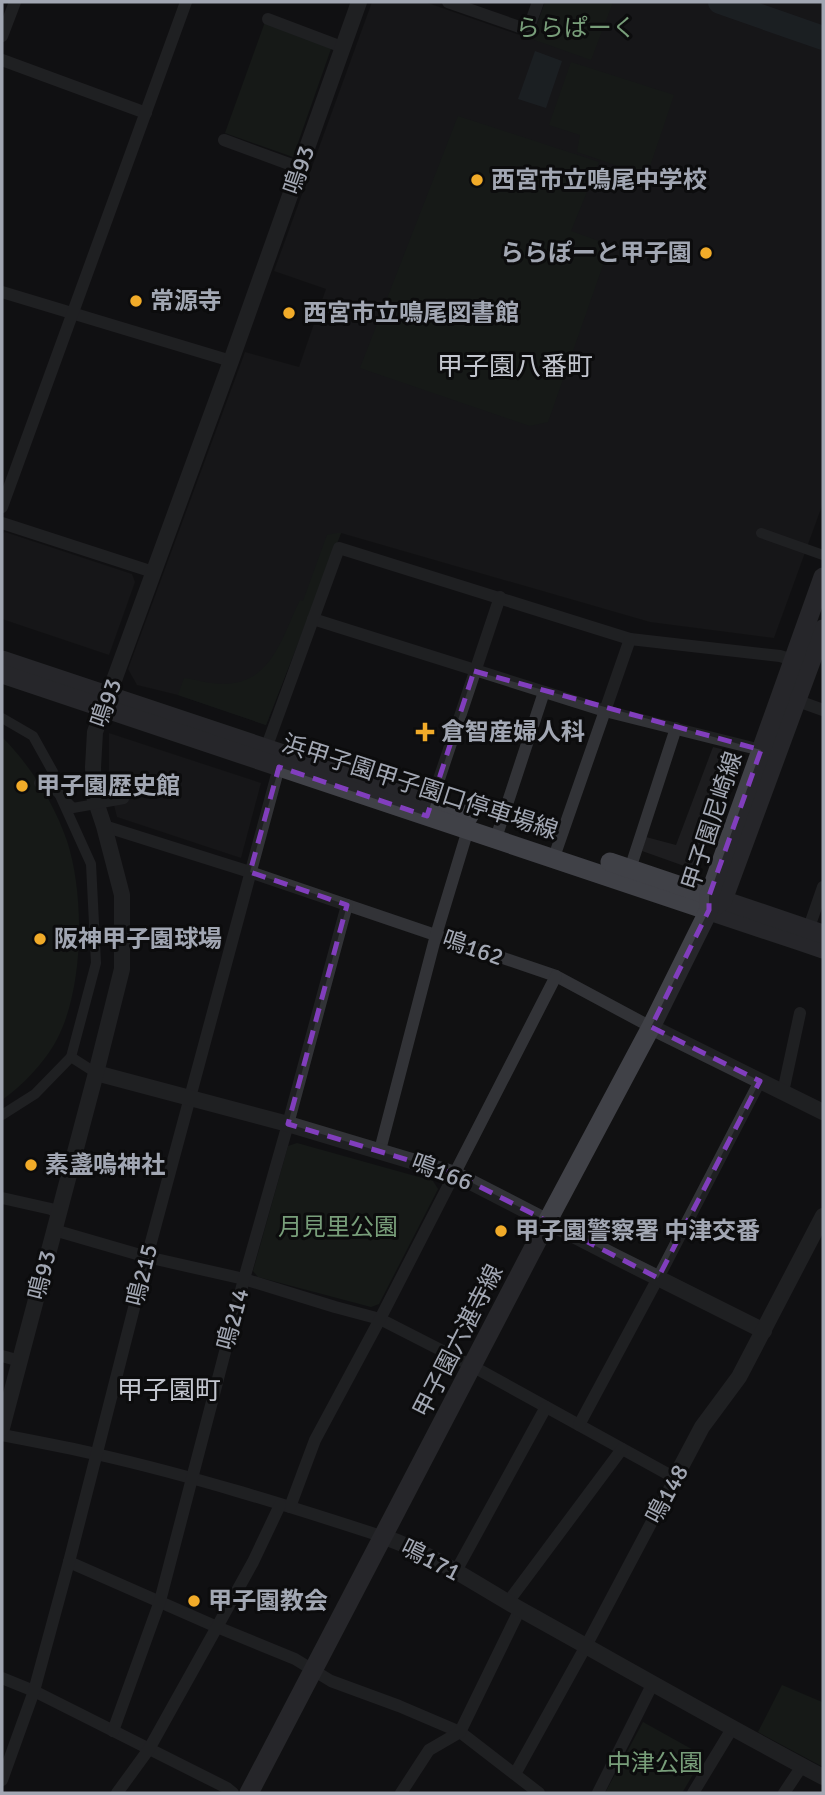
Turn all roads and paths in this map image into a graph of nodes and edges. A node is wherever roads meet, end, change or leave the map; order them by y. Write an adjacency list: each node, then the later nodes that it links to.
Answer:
1 (15, 2): 7 (street)
2 (186, 2): 10 (street)
3 (359, 2): 8 (street, 鳴93)
4 (448, 2): 5 (street)
5 (538, 2)
6 (268, 19): 8 (street)
7 (2, 36)
8 (342, 47): 12 (street, 鳴93)
9 (2, 60): 10 (street)
10 (146, 113): 14 (street)
11 (224, 140): 12 (street)
12 (300, 168): 15 (street, 鳴93)
13 (2, 292): 14 (street)
14 (72, 313): 15 (street); 16 (street)
15 (231, 361): 20 (street, 鳴93)
16 (2, 507)
17 (2, 523): 20 (street)
18 (761, 533): 19 (street)
19 (823, 555)
20 (153, 572): 32 (street, 鳴93)
21 (823, 577): 27 (main road, 甲子園尼崎線)
22 (500, 597): 23 (street, 鳴215); 25 (street); 28 (street)
23 (313, 619): 28 (street); 38 (street, 鳴215)
24 (823, 629): 31 (main road, 甲子園尼崎線)
25 (630, 639): 27 (street); 34 (street)
26 (2, 660): 32 (main road, 浜甲子園甲子園口停車場線)
27 (793, 660): 37 (main road, 甲子園尼崎線)
28 (474, 671): 30 (street); 41 (street)
29 (2, 674): 32 (main road, 浜甲子園甲子園口停車場線)
30 (544, 692): 34 (street); 44 (street)
31 (797, 701): 33 (street); 49 (main road, 甲子園尼崎線)
32 (106, 702): 38 (main road, 浜甲子園甲子園口停車場線); 43 (street, 鳴93)
33 (823, 710)
34 (605, 711): 36 (street); 45 (street)
35 (2, 718): 57 (street)
36 (676, 728): 37 (street); 46 (street)
37 (761, 750): 49 (main road, 甲子園尼崎線)
38 (269, 759): 41 (main road, 浜甲子園甲子園口停車場線); 47 (street, 鳴215)
39 (39, 783): 40 (street, bridge)
40 (124, 799)
41 (429, 809): 42 (main road, 浜甲子園甲子園口停車場線)
42 (470, 823): 44 (main road, 浜甲子園甲子園口停車場線); 51 (street)
43 (104, 827): 47 (street, 鳴162); 58 (street, 鳴93)
44 (498, 833): 45 (main road, 浜甲子園甲子園口停車場線)
45 (556, 851): 46 (main road, 浜甲子園甲子園口停車場線); 49 (main road, 浜甲子園甲子園口停車場線)
46 (630, 869): 49 (main road, 浜甲子園甲子園口停車場線)
47 (250, 872): 50 (street, 鳴162); 61 (street, 鳴215)
48 (823, 887): 52 (street)
49 (714, 902): 52 (main road, 浜甲子園甲子園口停車場線); 56 (main road, 甲子園六湛寺線)
50 (347, 905): 51 (street, 鳴162); 64 (street, 鳴214)
51 (436, 935): 54 (street, 鳴162); 65 (street)
52 (812, 935): 53 (main road, 浜甲子園甲子園口停車場線)
53 (823, 949)
54 (556, 976): 56 (street, 鳴162); 66 (street)
55 (800, 1013): 60 (street)
56 (651, 1027): 59 (street, 鳴162); 70 (main road, 甲子園六湛寺線)
57 (71, 1057): 58 (street); 63 (street)
58 (96, 1073): 61 (street, 鳴166); 68 (street, 鳴93)
59 (760, 1081): 60 (street, 鳴162); 73 (street)
60 (783, 1092): 62 (street, 鳴162)
61 (189, 1099): 64 (street, 鳴166); 72 (street, 鳴215)
62 (823, 1112)
63 (2, 1115)
64 (288, 1124): 65 (street, 鳴166); 74 (street, 鳴214)
65 (380, 1150): 66 (street, 鳴166)
66 (455, 1174): 70 (street, 鳴166); 75 (street)
67 (2, 1198): 68 (street)
68 (58, 1213): 71 (street, 鳴93)
69 (823, 1216): 76 (street, 鳴148)
70 (547, 1222): 73 (street, 鳴166); 79 (main road, 甲子園六湛寺線)
71 (54, 1230): 72 (street); 78 (street, 鳴93)
72 (147, 1257): 74 (street); 85 (street, 鳴215)
73 (659, 1278): 76 (street, 鳴166); 81 (street)
74 (244, 1279): 75 (street); 86 (street, 鳴214)
75 (380, 1320): 79 (street); 88 (street)
76 (764, 1331): 87 (street, 鳴148)
77 (2, 1356): 78 (street)
78 (20, 1361): 82 (street, 鳴93)
79 (472, 1366): 80 (street); 89 (main road, 甲子園六湛寺線)
80 (546, 1407): 81 (street); 91 (street)
81 (579, 1425): 84 (street)
82 (2, 1427)
83 (2, 1435): 85 (street, 鳴171)
84 (622, 1449): 87 (street); 93 (street)
85 (97, 1454): 86 (street, 鳴171); 90 (street, 鳴215)
86 (191, 1478): 88 (street, 鳴171); 92 (street, 鳴214)
87 (675, 1478): 95 (street, 鳴148)
88 (285, 1506): 89 (street, 鳴171); 94 (street)
89 (384, 1537): 91 (street, 鳴171); 96 (main road, 甲子園六湛寺線)
90 (69, 1562): 92 (street); 99 (street, 鳴215)
91 (456, 1571): 93 (street, 鳴171)
92 (160, 1601): 94 (street); 101 (street, 鳴214)
93 (514, 1606): 95 (street, 鳴171); 102 (street)
94 (217, 1627): 96 (street); 103 (street)
95 (586, 1646): 98 (street, 鳴171); 105 (street, 鳴148)
96 (313, 1671): 102 (street); 110 (main road, 甲子園六湛寺線)
97 (2, 1678): 99 (street)
98 (653, 1684): 100 (street, 鳴171); 113 (street)
99 (34, 1691): 101 (street); 107 (street, 鳴215)
100 (733, 1727): 104 (street, 鳴171); 114 (street)
101 (113, 1731): 103 (street)
102 (460, 1732): 105 (street); 111 (street)
103 (149, 1749): 108 (street); 109 (street)
104 (802, 1766): 106 (street, 鳴171); 115 (street)
105 (515, 1774): 112 (street)
106 (823, 1777)
107 (2, 1780)
108 (117, 1793)
109 (233, 1793)
110 (249, 1793)
111 (401, 1793)
112 (539, 1793)
113 (598, 1793)
114 (693, 1793)
115 (784, 1793)

